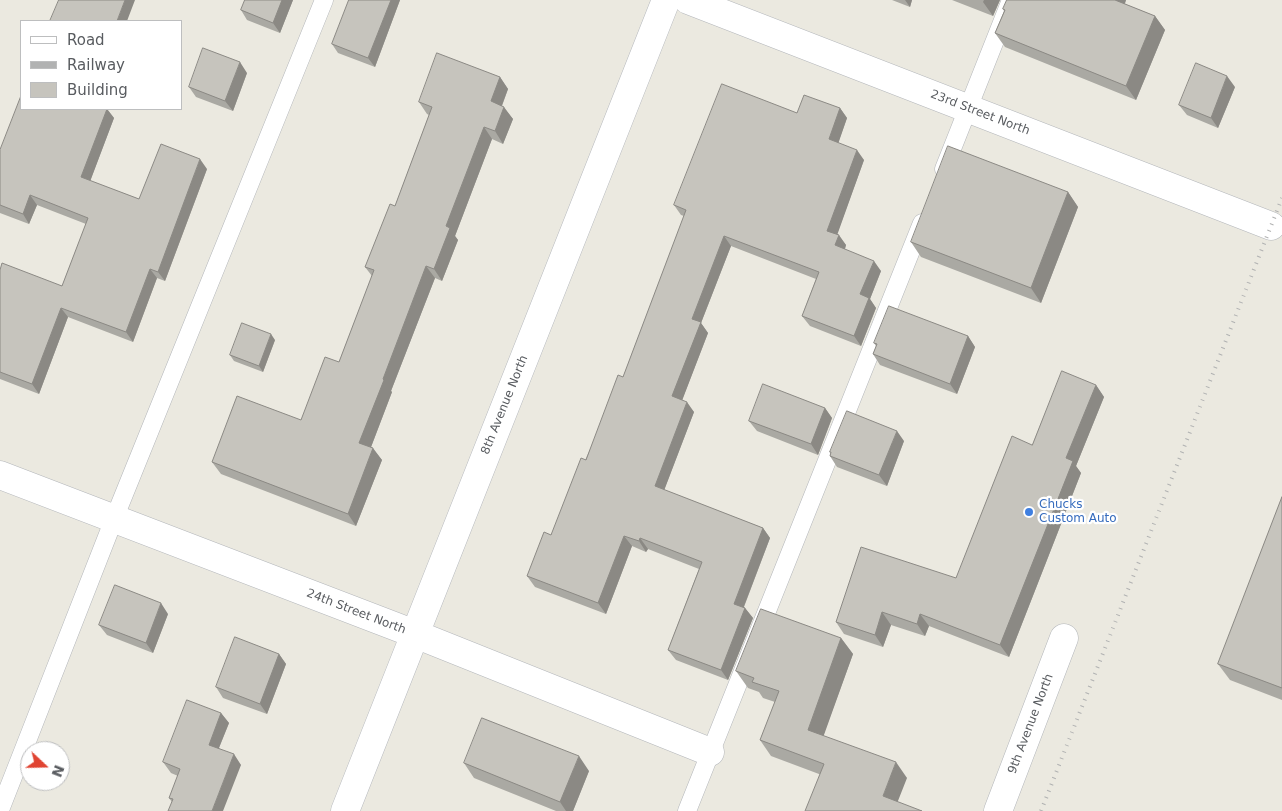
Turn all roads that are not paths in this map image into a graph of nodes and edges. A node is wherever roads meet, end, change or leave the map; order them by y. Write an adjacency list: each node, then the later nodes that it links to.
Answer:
1 (324, 0): 10 (lane)
2 (666, 0): 11 (street, 8th Avenue North)
3 (688, 0): 5 (street, 23rd Street North)
4 (1011, 0): 5 (lane)
5 (968, 108): 6 (lane); 8 (street, 23rd Street North)
6 (939, 182)
7 (928, 210): 13 (lane)
8 (1276, 228)
9 (0, 475): 10 (street, 24th Street North)
10 (114, 519): 11 (street, 24th Street North); 14 (lane)
11 (414, 634): 13 (street, 24th Street North); 15 (street, 8th Avenue North)
12 (1064, 638): 17 (street, 9th Avenue North)
13 (710, 752): 16 (lane)
14 (0, 810)
15 (345, 811)
16 (687, 811)
17 (998, 811)

